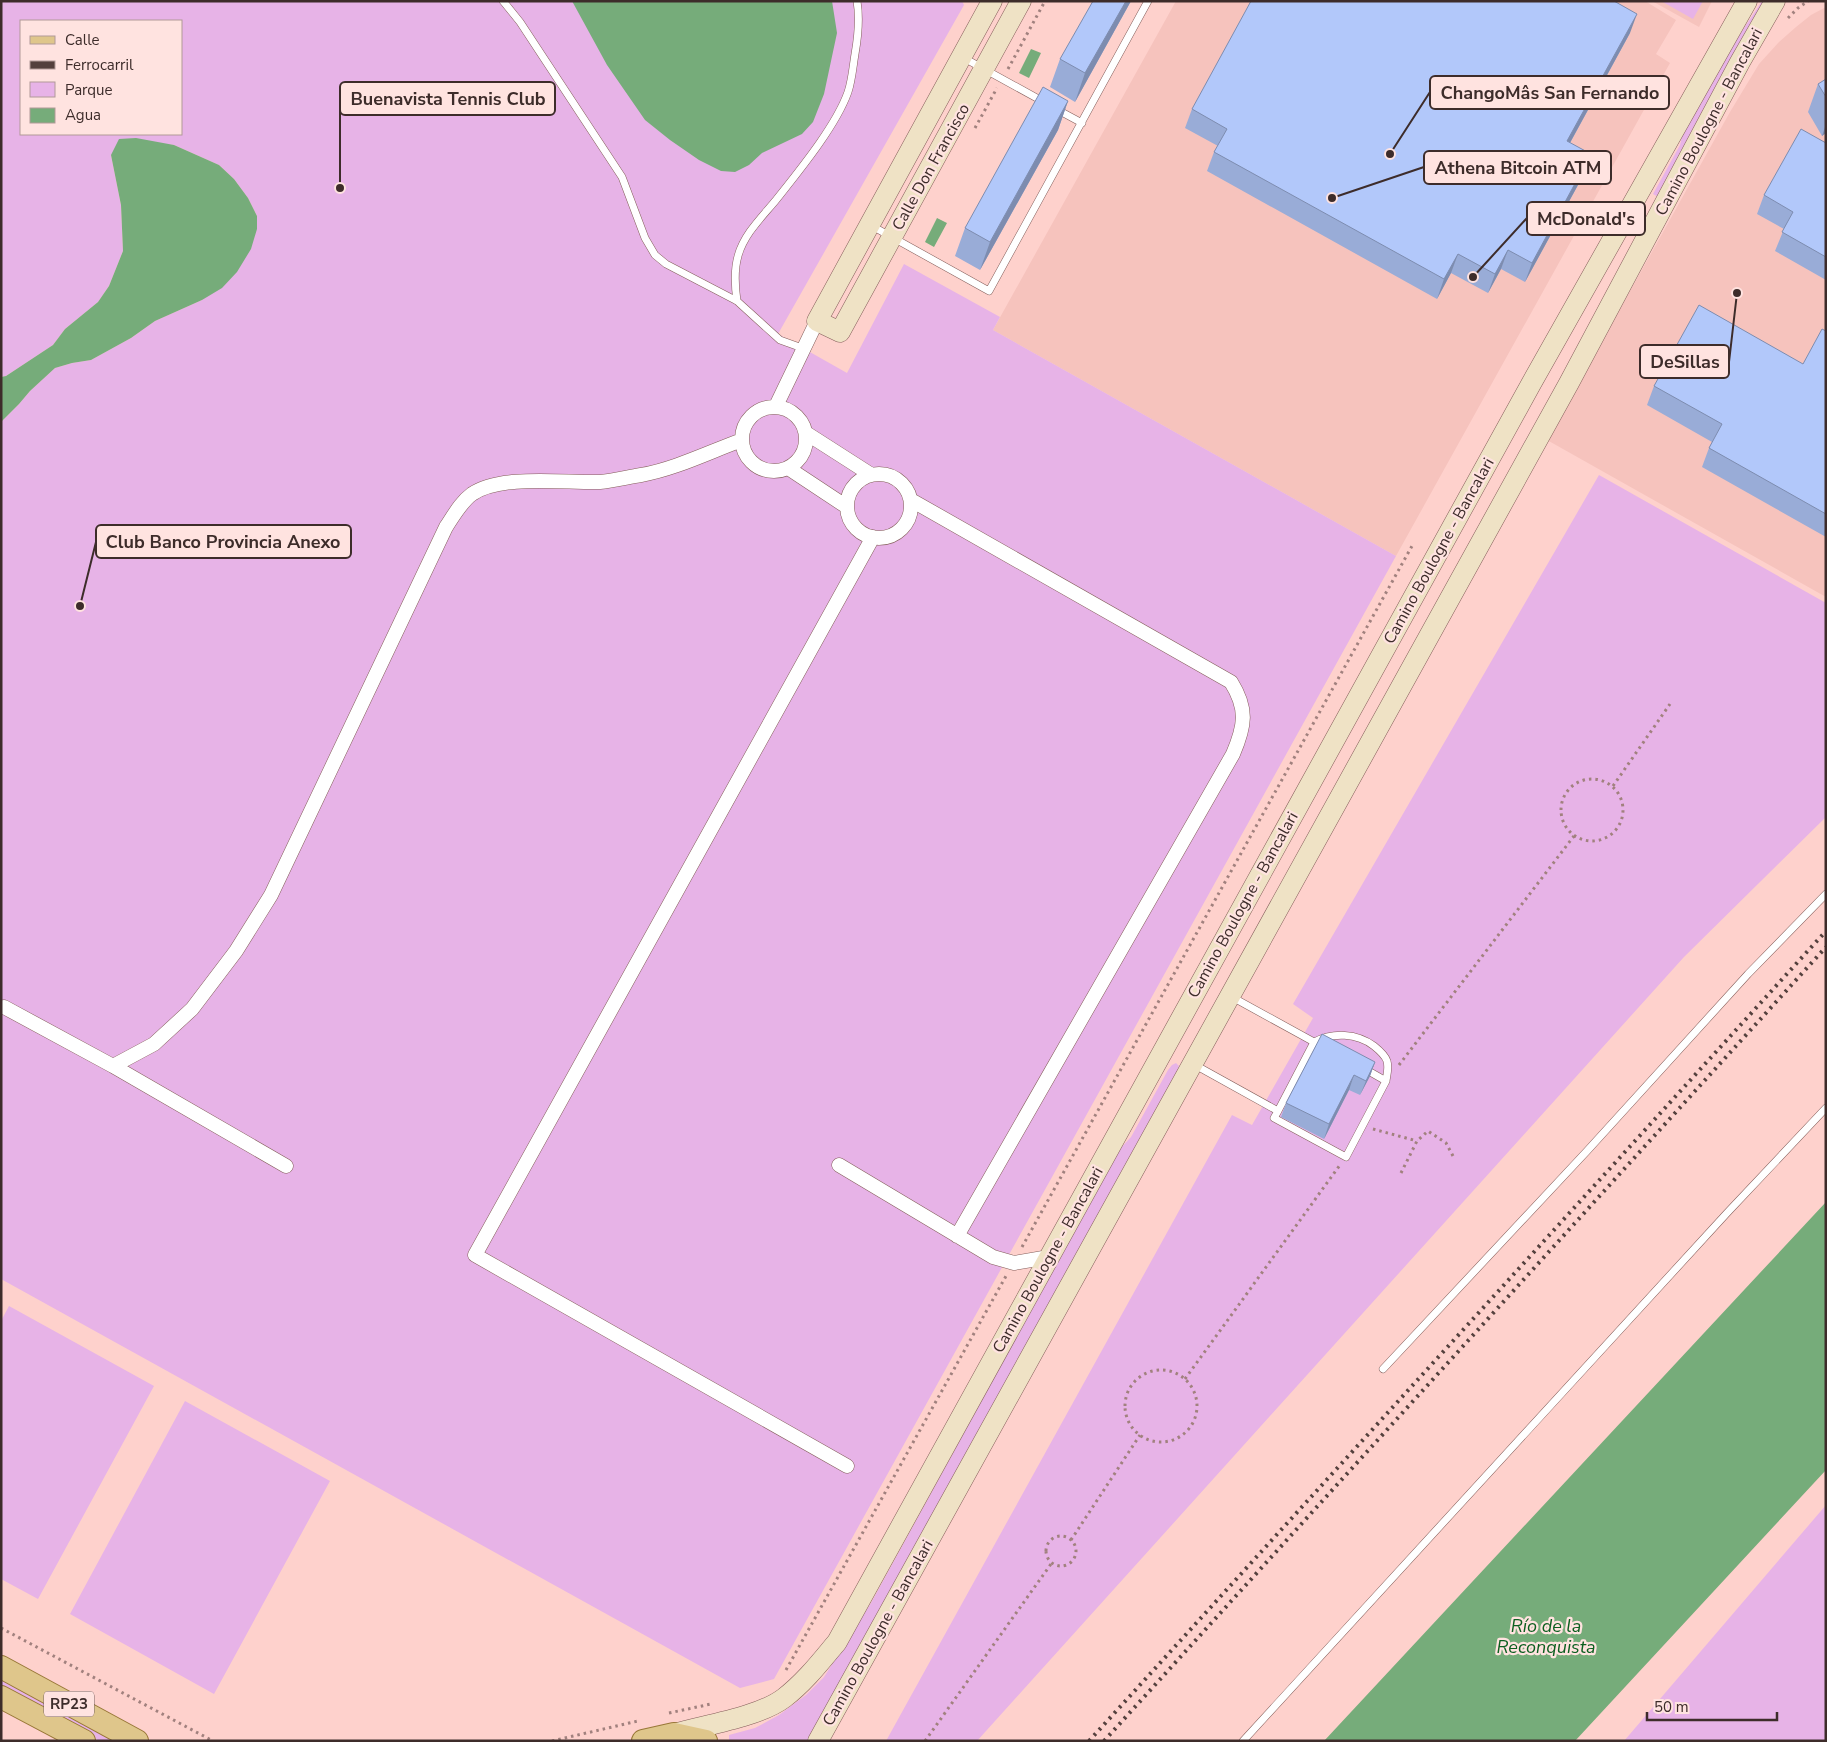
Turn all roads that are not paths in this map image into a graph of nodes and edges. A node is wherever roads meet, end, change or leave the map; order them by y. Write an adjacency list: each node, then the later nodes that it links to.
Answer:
1 (503, 1): 13 (lane)
2 (857, 1): 13 (lane)
3 (992, 1): 8 (main road, Calle Don Francisco)
4 (1021, 1): 9 (main road, Calle Don Francisco)
5 (1148, 1): 10 (lane)
6 (1747, 1): 38 (main road, Camino Boulogne - Bancalari)
7 (1775, 1): 25 (main road, Camino Boulogne - Bancalari)
8 (962, 57): 9 (lane); 11 (main road, Calle Don Francisco)
9 (984, 69): 10 (lane); 12 (main road, Calle Don Francisco)
10 (1082, 123): 12 (lane)
11 (870, 225): 12 (lane); 14 (main road, Calle Don Francisco)
12 (892, 237): 14 (main road, Calle Don Francisco)
13 (737, 301): 15 (lane)
14 (817, 321): 15 (street)
15 (805, 349): 16 (street)
16 (776, 406): 17 (street); 18 (street)
17 (806, 433): 19 (street); 20 (street)
18 (742, 440): 19 (street); 31 (street)
19 (788, 468): 22 (street)
20 (870, 474): 21 (street); 22 (street)
21 (911, 500): 23 (street); 37 (street)
22 (847, 507): 23 (street)
23 (873, 537): 40 (street)
24 (1826, 894): 39 (lane)
25 (1230, 996): 27 (lane); 29 (main road, Camino Boulogne - Bancalari)
26 (4, 1007): 31 (street)
27 (1314, 1042): 28 (lane); 32 (lane); 34 (lane)
28 (1330, 1051)
29 (1192, 1064): 34 (lane); 48 (main road, Camino Boulogne - Bancalari)
30 (1354, 1064): 32 (lane)
31 (113, 1066): 36 (street)
32 (1386, 1081): 34 (lane)
33 (1826, 1108): 49 (lane)
34 (1278, 1111)
35 (839, 1165): 37 (street)
36 (286, 1166)
37 (956, 1236): 38 (street)
38 (1049, 1257): 43 (main road, Camino Boulogne - Bancalari)
39 (1382, 1369)
40 (846, 1466)
41 (1, 1667): 46 (main road, RP23)
42 (1, 1697): 45 (main road, RP23)
43 (671, 1724): 44 (main road); 47 (main road)
44 (641, 1731)
45 (84, 1741)
46 (137, 1741)
47 (706, 1741)
48 (818, 1741)
49 (1244, 1741)

